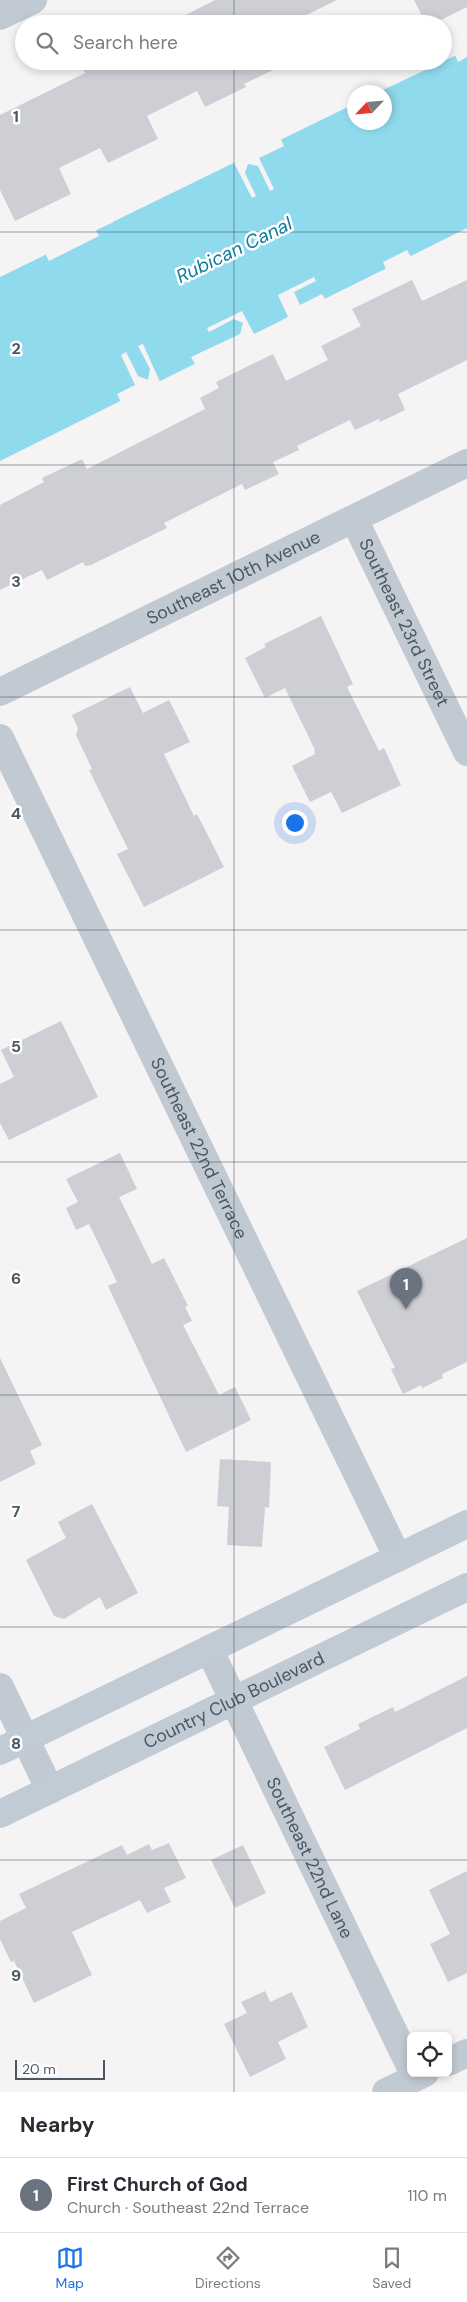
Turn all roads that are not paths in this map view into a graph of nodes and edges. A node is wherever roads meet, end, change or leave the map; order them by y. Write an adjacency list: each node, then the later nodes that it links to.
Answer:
1 (33, 0): 2 (street)
2 (0, 16)
3 (467, 463): 4 (street, Southeast 10th Avenue)
4 (354, 519): 5 (street, Southeast 10th Avenue); 7 (street, Southeast 23rd Street)
5 (0, 692)
6 (0, 738): 9 (street, Southeast 22nd Terrace)
7 (467, 752)
8 (467, 1524): 9 (main road)
9 (398, 1558): 11 (main road)
10 (467, 1587): 13 (main road, Country Club Boulevard)
11 (208, 1649): 13 (street, Southeast 22nd Lane); 14 (main road)
12 (0, 1687): 14 (street)
13 (233, 1701): 16 (main road, Country Club Boulevard); 19 (street, Southeast 22nd Lane)
14 (25, 1738): 15 (main road); 16 (street)
15 (0, 1751)
16 (50, 1790): 17 (main road, Country Club Boulevard)
17 (0, 1814)
18 (467, 2053): 20 (street)
19 (407, 2057)
20 (452, 2060)
21 (417, 2077): 22 (street)
22 (386, 2092)

